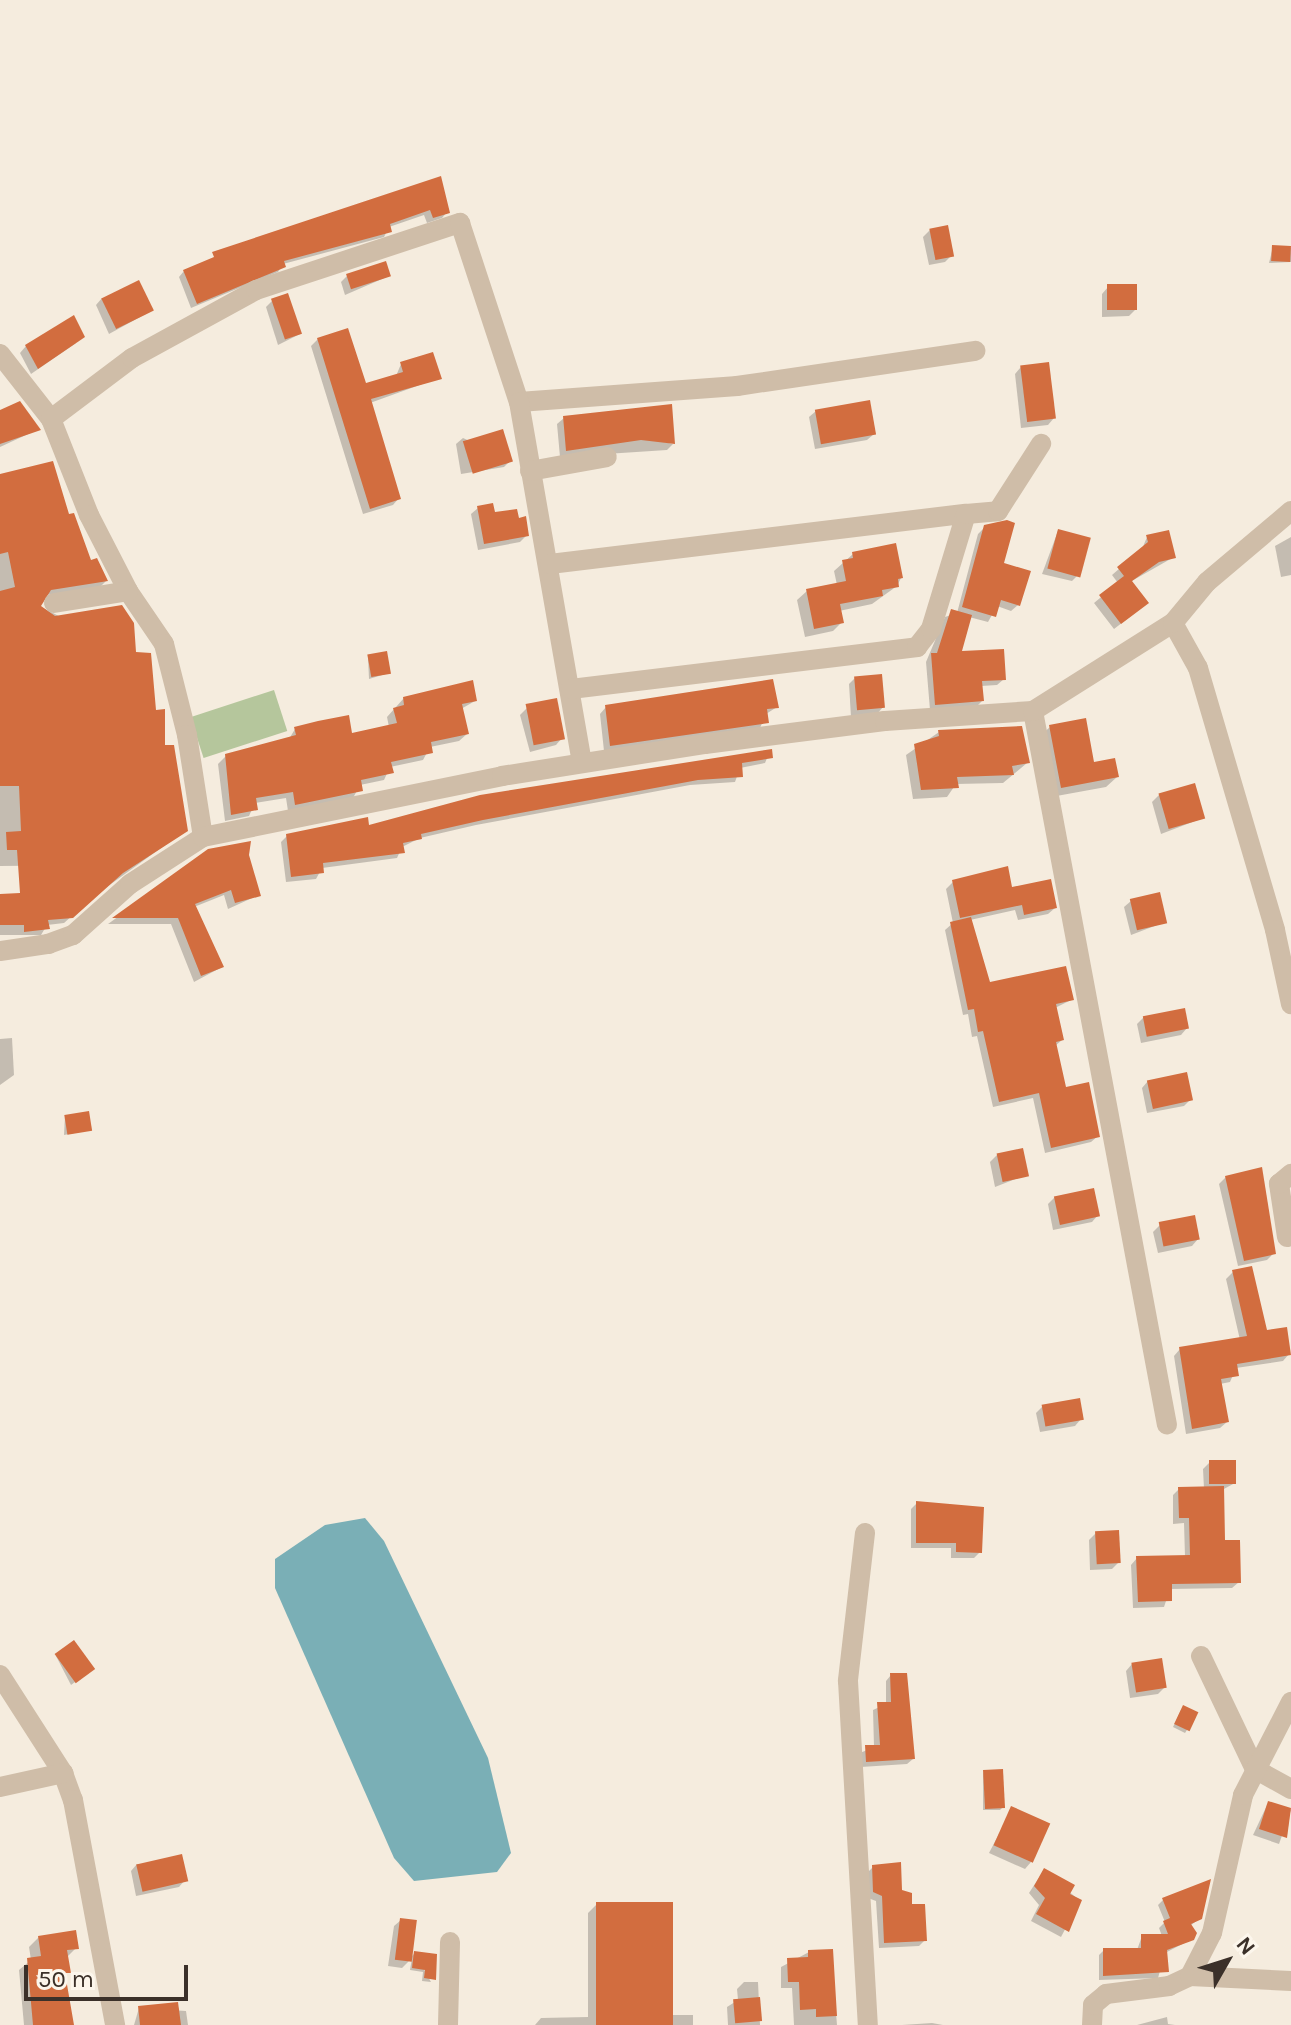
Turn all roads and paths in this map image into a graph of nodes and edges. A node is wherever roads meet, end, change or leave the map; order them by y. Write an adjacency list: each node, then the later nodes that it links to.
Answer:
1 (975, 351): 3 (street)
2 (0, 354): 4 (street)
3 (519, 402): 4 (street); 7 (street)
4 (51, 419): 11 (street)
5 (1041, 444): 9 (street)
6 (607, 457): 7 (street)
7 (530, 471): 10 (street)
8 (1291, 511): 13 (street)
9 (966, 514): 10 (street); 14 (street)
10 (550, 564): 14 (street)
11 (128, 591): 12 (street); 17 (street)
12 (54, 603)
13 (1173, 623): 15 (street); 19 (street)
14 (571, 689): 16 (street)
15 (1033, 711): 16 (street); 22 (street)
16 (582, 763): 17 (street)
17 (203, 837): 18 (street)
18 (0, 951)
19 (1291, 1004)
20 (1291, 1174): 21 (street)
21 (1287, 1237)
22 (1167, 1425)
23 (865, 1533): 36 (street)
24 (1201, 1656): 27 (street)
25 (0, 1675): 28 (street)
26 (1291, 1702): 27 (street)
27 (1255, 1769): 30 (street); 32 (street)
28 (63, 1773): 29 (street); 34 (street)
29 (0, 1787)
30 (1291, 1789)
31 (450, 1942): 35 (street)
32 (1190, 1976): 33 (street); 37 (street)
33 (1291, 1981)
34 (115, 2025)
35 (448, 2025)
36 (868, 2025)
37 (1092, 2025)

